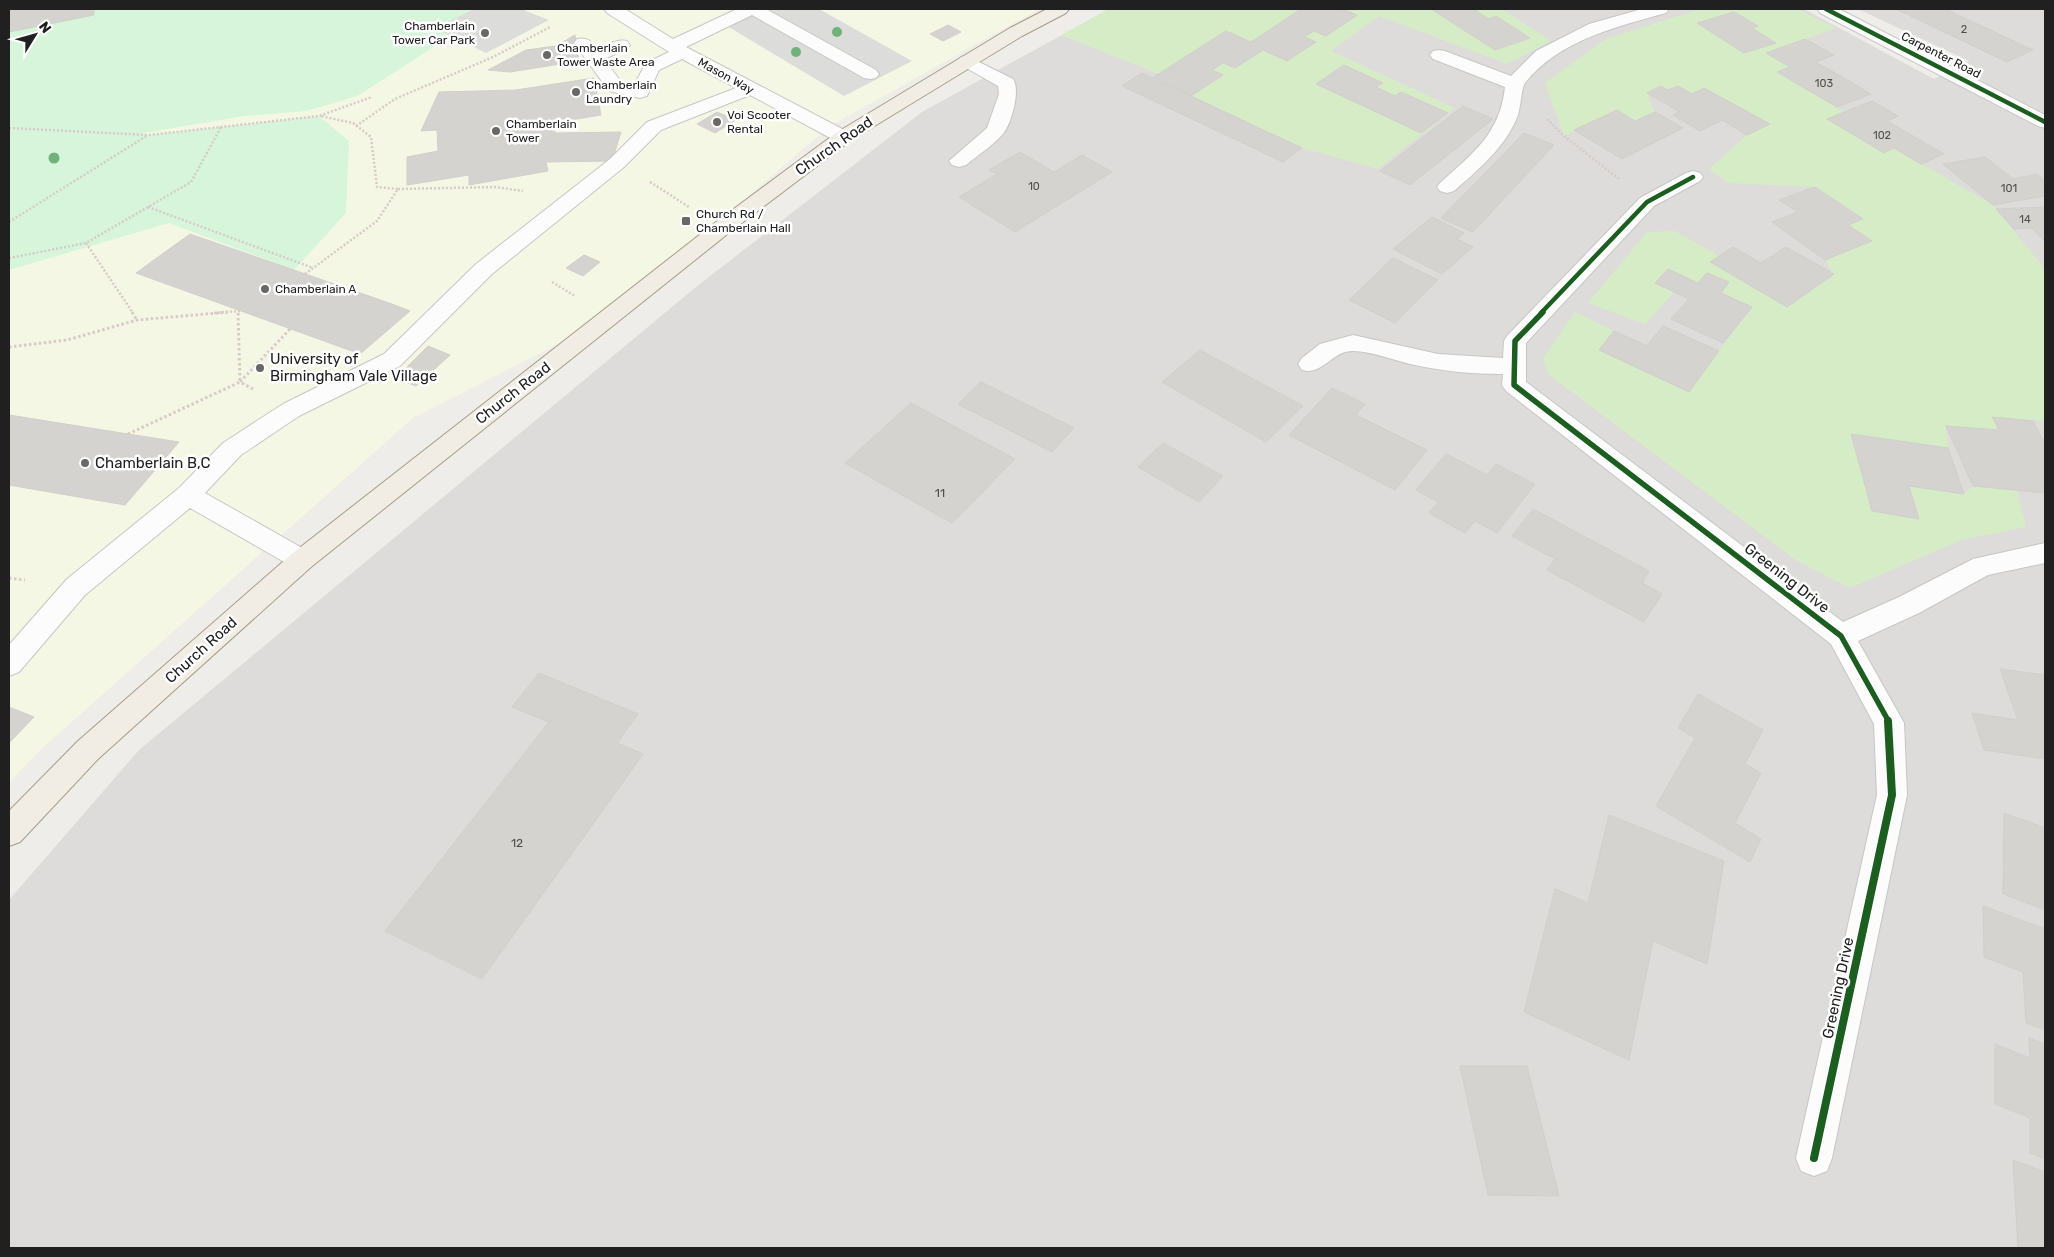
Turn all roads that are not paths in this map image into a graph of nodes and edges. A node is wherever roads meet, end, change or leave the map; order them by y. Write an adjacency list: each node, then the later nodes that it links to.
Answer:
1 (613, 9): 8 (street, Mason Way)
2 (750, 9): 8 (street)
3 (755, 9): 13 (street)
4 (1060, 9): 11 (main road, Church Road)
5 (1660, 9): 14 (street)
6 (1826, 9): 16 (street, Carpenter Road)
7 (621, 45): 9 (street)
8 (677, 49): 12 (street); 15 (street, Mason Way)
9 (592, 55): 12 (street); 12 (street)
10 (1439, 55): 14 (street)
11 (967, 61): 17 (main road, Church Road); 18 (street)
12 (637, 66)
13 (870, 74)
14 (1514, 84): 20 (street)
15 (750, 88): 17 (street, Mason Way); 23 (street)
16 (2045, 122)
17 (843, 137): 25 (main road, Church Road)
18 (959, 161)
19 (1693, 177): 22 (street, Greening Drive)
20 (1447, 187)
21 (1310, 364): 22 (street)
22 (1515, 366): 26 (street, Greening Drive)
23 (188, 495): 25 (street); 27 (street)
24 (2045, 553): 26 (street)
25 (302, 560): 28 (main road, Church Road)
26 (1841, 636): 29 (street, Greening Drive)
27 (9, 664)
28 (9, 832)
29 (1814, 1158)

